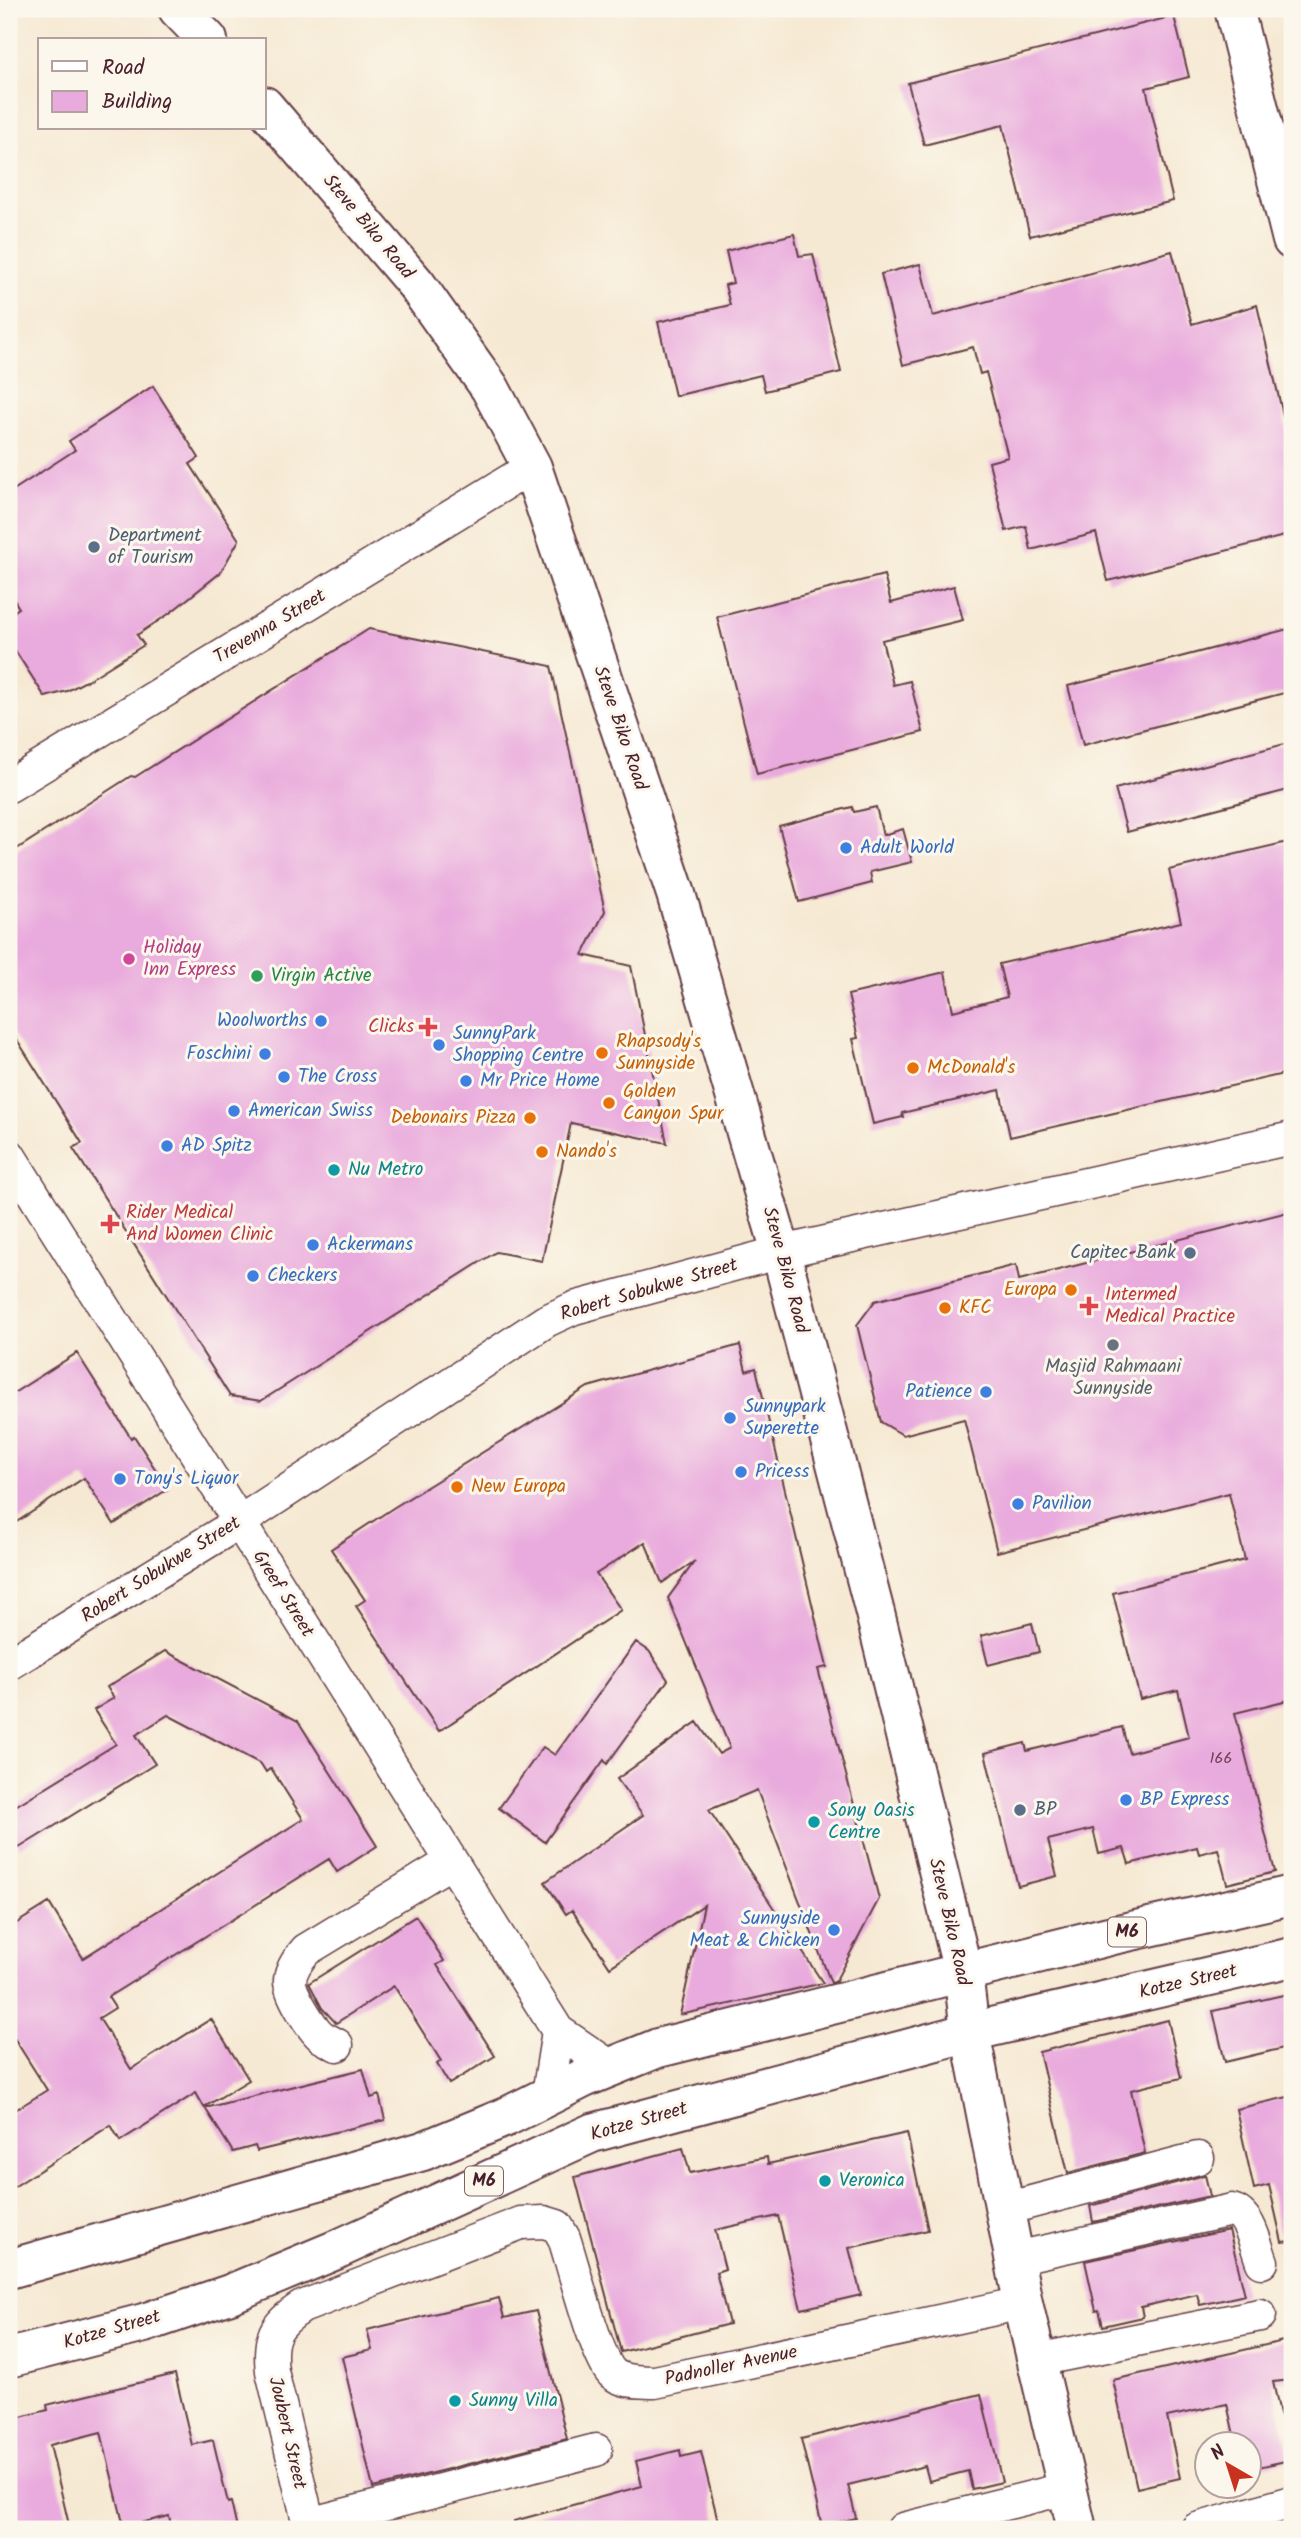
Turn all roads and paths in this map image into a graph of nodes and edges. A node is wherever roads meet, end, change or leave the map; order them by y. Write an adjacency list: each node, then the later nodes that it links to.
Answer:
1 (178, 9): 3 (main road)
2 (1234, 9): 5 (main road)
3 (206, 38)
4 (266, 108): 6 (main road, Steve Biko Road)
5 (1292, 240)
6 (532, 467): 7 (street, Trevenna Street); 10 (main road, Steve Biko Road)
7 (9, 786)
8 (1292, 1138): 10 (street, Robert Sobukwe Street)
9 (9, 1155): 11 (street, Greef Street)
10 (781, 1252): 11 (street, Robert Sobukwe Street); 16 (main road, Steve Biko Road)
11 (238, 1523): 12 (street, Robert Sobukwe Street); 13 (street, Greef Street)
12 (9, 1664)
13 (451, 1862): 17 (street, Greef Street); 19 (street)
14 (1292, 1895): 16 (main road, M6)
15 (1292, 1956): 18 (main road, Kotze Street / M6)
16 (963, 1972): 18 (main road, Steve Biko Road); 20 (main road, M6)
17 (558, 2031): 20 (street, Greef Street); 21 (street)
18 (970, 2032): 23 (main road, Steve Biko Road); 30 (main road, Kotze Street / M6)
19 (337, 2045)
20 (611, 2067): 21 (main road, M6)
21 (548, 2095): 26 (main road, M6)
22 (1198, 2158): 23 (street)
23 (1005, 2209): 24 (main road, Steve Biko Road)
24 (1014, 2258): 25 (street); 27 (main road, Steve Biko Road)
25 (1262, 2262)
26 (9, 2269)
27 (1023, 2303): 29 (street, Padnoller Avenue); 31 (main road, Steve Biko Road)
28 (1260, 2315): 31 (street)
29 (273, 2336): 35 (street, Joubert Street)
30 (9, 2358)
31 (1037, 2360): 33 (main road, Steve Biko Road)
32 (596, 2450): 35 (street)
33 (1068, 2488): 36 (street); 37 (main road, Steve Biko Road)
34 (1292, 2502): 38 (street)
35 (310, 2527)
36 (903, 2529)
37 (1077, 2529)
38 (1197, 2529)

